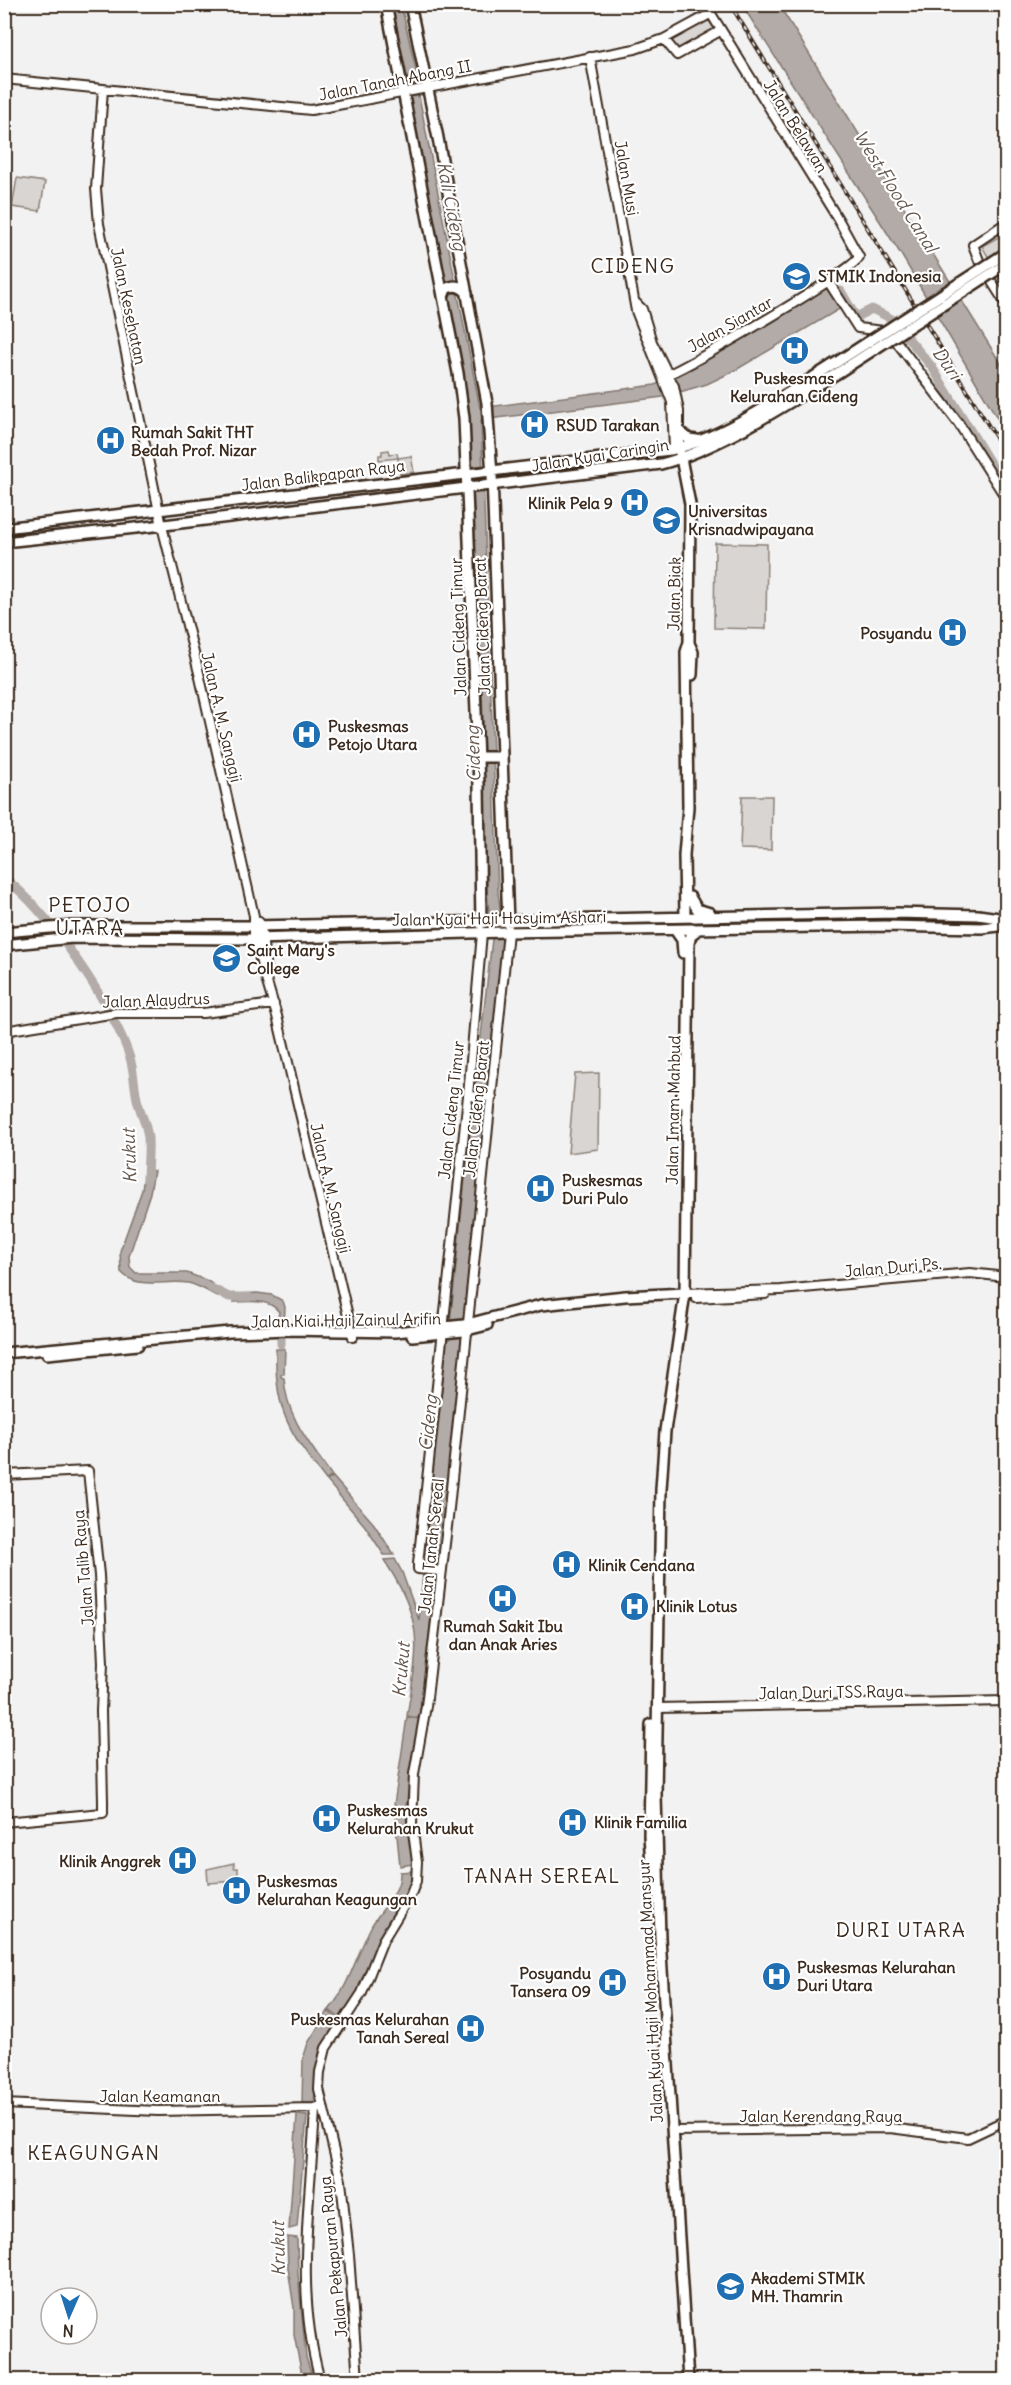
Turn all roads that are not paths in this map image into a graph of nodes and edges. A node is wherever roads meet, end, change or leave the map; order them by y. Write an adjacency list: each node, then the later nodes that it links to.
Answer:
1 (386, 4): 11 (main road, Jalan Cideng Timur)
2 (410, 4): 10 (main road, Jalan Cideng Barat)
3 (705, 4): 4 (street, Jalan Belawan)
4 (710, 14): 5 (street, Jalan Belawan); 6 (street, Jalan Tanah Abang II)
5 (720, 31): 6 (street); 14 (street, Jalan Belawan)
6 (664, 39): 7 (street, Jalan Tanah Abang II)
7 (590, 57): 10 (street, Jalan Tanah Abang II); 23 (street, Jalan Musi)
8 (4, 79): 9 (street, Jalan Tanah Abang II)
9 (103, 88): 11 (street, Jalan Tanah Abang II); 34 (street, Jalan Kesehatan)
10 (425, 88): 11 (street, Jalan Tanah Abang II); 16 (main road, Jalan Cideng Barat)
11 (404, 91): 19 (main road, Jalan Cideng Timur)
12 (1006, 224): 21 (street)
13 (1006, 253): 22 (main road, bridge)
14 (859, 254): 17 (street, Jalan Siantar)
15 (1006, 264): 22 (main road, bridge)
16 (464, 271): 18 (main road); 20 (main road, Jalan Cideng Barat)
17 (828, 282): 23 (street, Jalan Siantar); 33 (street)
18 (459, 283): 19 (main road); 20 (main road)
19 (443, 287): 30 (main road, Jalan Cideng Timur)
20 (467, 293): 29 (main road, Jalan Cideng Barat)
21 (1005, 299)
22 (833, 370): 26 (main road, Jalan Kyai Caringin); 28 (main road, Jalan Kyai Caringin)
23 (668, 376): 24 (street, Jalan Musi)
24 (674, 396): 25 (street, Jalan Musi); 27 (street, Jalan Musi)
25 (679, 430): 26 (main road); 27 (street, Jalan Musi)
26 (699, 440): 27 (main road, Jalan Kyai Caringin)
27 (676, 448): 28 (main road, Jalan Biak); 29 (main road, Jalan Kyai Caringin)
28 (678, 459): 31 (main road, Jalan Kyai Caringin); 40 (main road, Jalan Biak)
29 (490, 471): 30 (main road, Jalan Balikpapan Raya); 31 (main road, Jalan Cideng Barat)
30 (469, 472): 32 (main road, Jalan Cideng Timur); 34 (main road, Jalan Balikpapan Raya)
31 (490, 486): 32 (main road, Jalan Balikpapan Raya); 39 (main road, Jalan Cideng Barat)
32 (470, 487): 35 (main road, Jalan Balikpapan Raya); 38 (main road, Jalan Cideng Timur)
33 (1006, 498)
34 (159, 511): 35 (street, Jalan Kesehatan); 36 (main road, Jalan Balikpapan Raya)
35 (162, 526): 37 (main road, Jalan Balikpapan Raya); 47 (street, Jalan A. M. Sangaji)
36 (4, 528)
37 (4, 542)
38 (480, 757): 39 (main road); 46 (main road, Jalan Cideng Timur)
39 (500, 757): 45 (main road, Jalan Cideng Barat)
40 (687, 820): 41 (main road, Jalan Biak); 43 (main road, Jalan Biak)
41 (690, 897): 42 (main road); 43 (main road, Jalan Biak)
42 (735, 916): 43 (main road, Jalan Kyai Haji Hasyim Ashari); 48 (main road, Jalan Kyai Haji Hasyim Ashari)
43 (688, 917): 45 (main road, Jalan Kyai Haji Hasyim Ashari)
44 (1006, 917): 48 (main road, Jalan Kyai Haji Hasyim Ashari)
45 (507, 920): 46 (main road, Jalan Kyai Haji Hasyim Ashari); 54 (main road, Jalan Cideng Barat)
46 (482, 921): 47 (main road, Jalan Kyai Haji Hasyim Ashari); 55 (main road, Jalan Cideng Timur)
47 (256, 922): 53 (main road, Jalan Kyai Haji Hasyim Ashari); 56 (street, Jalan A. M. Sangaji)
48 (994, 922): 49 (main road, Jalan Kyai Haji Hasyim Ashari); 51 (main road, Jalan Kyai Haji Hasyim Ashari); 52 (street, Jalan Kyai Haji Hasyim Ashari)
49 (1006, 925)
50 (675, 930): 51 (main road, Jalan Kyai Haji Hasyim Ashari); 54 (main road, Jalan Kyai Haji Hasyim Ashari); 63 (main road, Jalan Imam Mahbud)
51 (697, 930): 63 (main road, Jalan Imam Mahbud)
52 (1006, 930)
53 (4, 932)
54 (506, 932): 55 (main road, Jalan Kyai Haji Hasyim Ashari); 61 (street, Jalan Cideng Barat)
55 (484, 933): 56 (main road, Jalan Kyai Haji Hasyim Ashari); 60 (street, Jalan Cideng Timur)
56 (258, 939): 57 (main road, Jalan Kyai Haji Hasyim Ashari); 58 (street, Jalan A. M. Sangaji)
57 (4, 945)
58 (274, 1004): 59 (street, Jalan Alaydrus); 66 (street, Jalan A. M. Sangaji)
59 (4, 1031)
60 (471, 1096): 61 (street); 65 (street, Jalan Cideng Timur)
61 (490, 1097): 64 (street, Jalan Cideng Barat)
62 (1006, 1277): 63 (street, Jalan Duri Ps.)
63 (683, 1296): 64 (main road, Jalan Kiai Haji Zainul Arifin); 73 (main road, Jalan Kyai Haji Mohammad Mansyur)
64 (466, 1328): 65 (main road, Jalan Kiai Haji Zainul Arifin); 71 (street, Jalan Tanah Sereal)
65 (444, 1330): 66 (main road, Jalan Kiai Haji Zainul Arifin); 71 (street, Jalan Cideng Timur)
66 (352, 1334): 67 (main road, Jalan Kiai Haji Zainul Arifin)
67 (55, 1351): 68 (main road, Jalan Kiai Haji Zainul Arifin); 69 (main road, Jalan Kiai Haji Zainul Arifin)
68 (4, 1353)
69 (4, 1358)
70 (4, 1475): 74 (street, Jalan Talib Raya)
71 (439, 1571): 76 (street, Jalan Tanah Sereal)
72 (1006, 1701): 73 (street, Jalan Duri TSS Raya)
73 (654, 1712): 78 (main road, Jalan Kyai Haji Mohammad Mansyur)
74 (4, 1822)
75 (4, 2104): 76 (street, Jalan Keamanan)
76 (318, 2107): 80 (street); 81 (street, Jalan Pekapuran Raya)
77 (1006, 2120): 78 (street, Jalan Kerendang Raya)
78 (670, 2131): 79 (main road, Jalan Kyai Haji Mohammad Mansyur)
79 (685, 2377)
80 (320, 2380)
81 (358, 2380)

